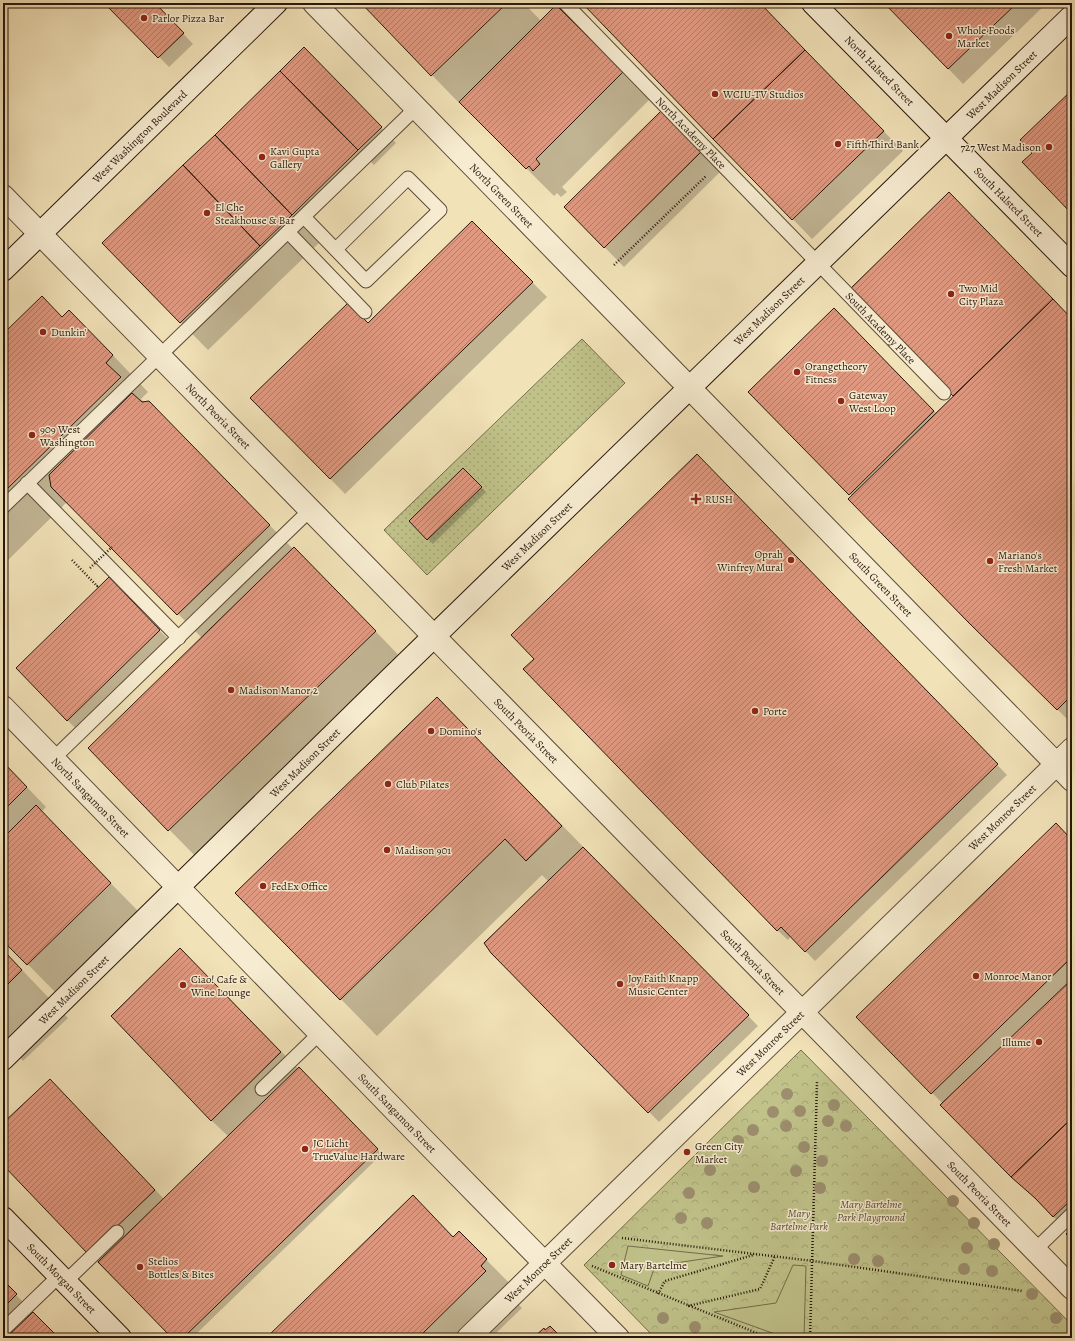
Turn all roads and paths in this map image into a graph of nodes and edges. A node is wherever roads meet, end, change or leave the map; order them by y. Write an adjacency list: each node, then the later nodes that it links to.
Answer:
1 (276, 3): 12 (street, West Washington Boulevard)
2 (314, 3): 6 (street, North Green Street)
3 (565, 3): 8 (lane, North Academy Place)
4 (813, 3): 7 (street, North Halsted Street)
5 (1072, 16): 7 (street, West Madison Street)
6 (416, 108): 10 (lane); 20 (street, North Green Street)
7 (946, 138): 14 (street, West Madison Street); 16 (street, South Halsted Street)
8 (720, 162): 14 (lane, North Academy Place); 15 (path)
9 (3, 196): 12 (street, North Peoria Street)
10 (304, 216): 11 (lane); 13 (lane)
11 (288, 232): 18 (lane); 19 (lane)
12 (40, 234): 17 (street, West Washington Boulevard); 19 (street, North Peoria Street)
13 (336, 249): 13 (lane)
14 (818, 262): 20 (street, West Madison Street); 21 (lane, South Academy Place)
15 (614, 264)
16 (1072, 266)
17 (3, 270)
18 (365, 312)
19 (159, 356): 22 (lane); 24 (street, North Peoria Street)
20 (690, 388): 29 (street, West Madison Street); 34 (street, South Green Street)
21 (944, 393)
22 (27, 484): 23 (lane); 30 (lane)
23 (3, 507)
24 (310, 510): 29 (street, North Peoria Street); 30 (lane)
25 (112, 547): 27 (path, bridge)
26 (72, 560): 28 (path)
27 (90, 568)
28 (97, 586)
29 (434, 637): 36 (street, West Madison Street); 37 (street, South Peoria Street)
30 (179, 638): 33 (lane)
31 (3, 707): 33 (street, North Sangamon Street)
32 (1072, 749): 34 (street, West Monroe Street)
33 (54, 759): 36 (street, North Sangamon Street)
34 (1056, 764): 35 (street, South Green Street); 37 (street, West Monroe Street)
35 (1072, 780)
36 (178, 888): 38 (street, South Sangamon Street); 39 (street, West Madison Street)
37 (802, 1013): 46 (street, South Peoria Street); 50 (street, West Monroe Street)
38 (320, 1033): 41 (lane); 50 (street, South Sangamon Street)
39 (3, 1059)
40 (817, 1082): 49 (path)
41 (262, 1089)
42 (1072, 1214): 46 (lane)
43 (3, 1218): 52 (street, South Morgan Street)
44 (117, 1232): 52 (lane)
45 (622, 1238): 47 (path)
46 (1035, 1250): 53 (street, South Peoria Street)
47 (756, 1254): 48 (path); 55 (path)
48 (775, 1256): 49 (path); 56 (path)
49 (813, 1261): 54 (path); 62 (path)
50 (545, 1263): 59 (street, West Monroe Street); 60 (street, South Sangamon Street)
51 (592, 1266): 55 (path)
52 (62, 1279): 57 (lane); 58 (street, South Morgan Street)
53 (1072, 1288)
54 (1023, 1291)
55 (658, 1294): 56 (path)
56 (688, 1306): 61 (path)
57 (3, 1330)
58 (120, 1338)
59 (468, 1338)
60 (618, 1338)
61 (769, 1338)
62 (810, 1338)

